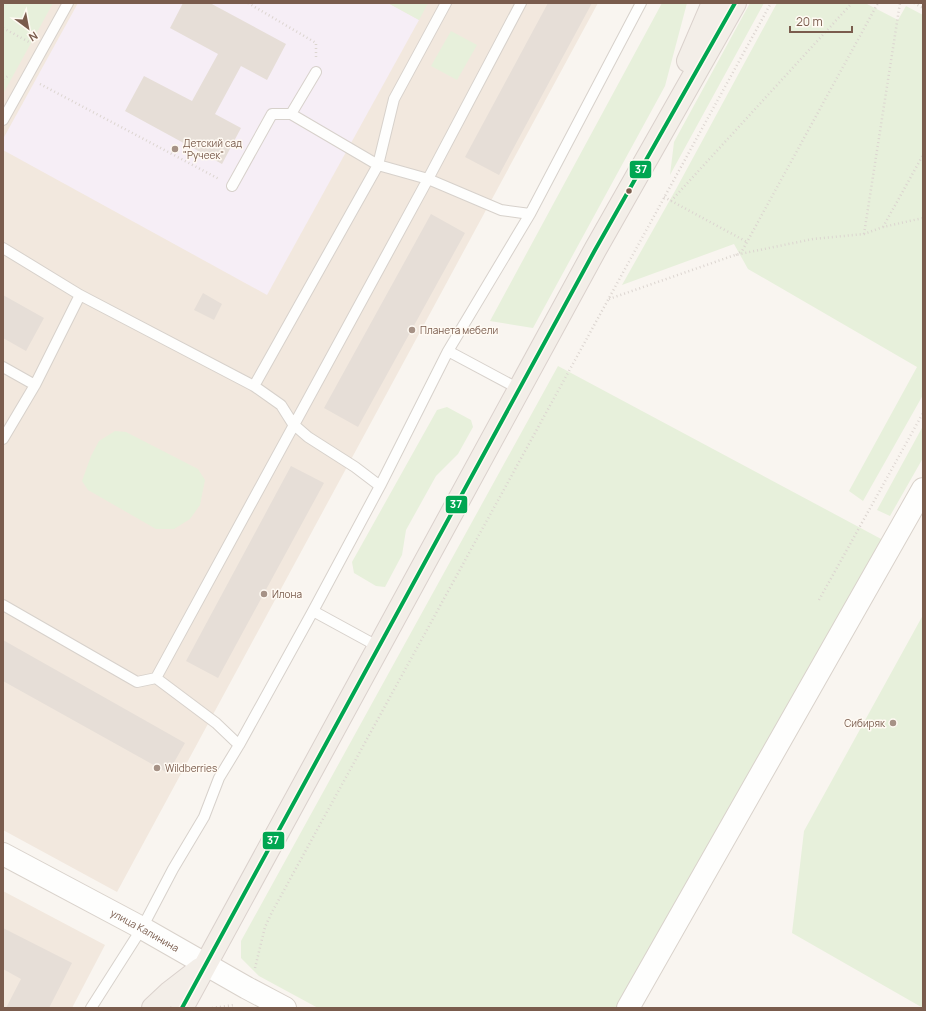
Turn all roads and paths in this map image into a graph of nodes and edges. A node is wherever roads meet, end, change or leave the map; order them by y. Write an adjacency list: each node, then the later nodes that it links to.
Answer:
1 (68, 3): 15 (lane)
2 (248, 3): 16 (path)
3 (446, 3): 22 (lane)
4 (521, 3): 23 (lane)
5 (641, 3): 27 (lane)
6 (713, 3): 21 (main road)
7 (735, 3): 21 (main road)
8 (771, 3): 25 (path)
9 (852, 3): 26 (path)
10 (878, 3): 31 (path)
11 (900, 3): 30 (path)
12 (914, 3): 13 (path)
13 (923, 8)
14 (3, 28): 15 (path)
15 (43, 49): 17 (lane)
16 (316, 72): 18 (lane)
17 (27, 76): 19 (lane); 24 (path)
18 (291, 114): 22 (lane); 24 (lane)
19 (3, 120)
20 (923, 155): 29 (path)
21 (646, 158): 40 (main road)
22 (378, 165): 23 (lane); 39 (lane)
23 (428, 179): 27 (lane); 42 (lane)
24 (232, 186)
25 (664, 197): 26 (path); 35 (path)
26 (671, 201): 31 (path)
27 (530, 214): 36 (lane)
28 (923, 218): 29 (path)
29 (883, 227): 30 (path)
30 (864, 234): 33 (path)
31 (747, 242): 33 (path)
32 (3, 248): 34 (lane)
33 (735, 255): 35 (path)
34 (80, 295): 38 (lane); 39 (lane)
35 (609, 299): 55 (path)
36 (448, 351): 40 (lane); 44 (lane)
37 (3, 367): 38 (lane)
38 (34, 385): 43 (lane)
39 (254, 386): 42 (lane)
40 (519, 389): 49 (main road)
41 (923, 413): 46 (path)
42 (294, 424): 44 (lane); 50 (lane)
43 (3, 439)
44 (380, 486): 48 (lane)
45 (923, 489): 62 (main road)
46 (819, 600)
47 (3, 605): 50 (lane)
48 (313, 611): 49 (lane); 51 (lane)
49 (379, 647): 54 (main road)
50 (156, 678): 51 (lane)
51 (239, 745): 53 (lane)
52 (3, 854): 53 (main road, улица Калинина)
53 (142, 928): 54 (main road, улица Калинина); 57 (lane)
54 (206, 964): 58 (main road); 59 (main road); 61 (main road, улица Калинина)
55 (254, 975)
56 (237, 1005): 60 (path)
57 (91, 1008)
58 (153, 1008)
59 (182, 1008)
60 (212, 1008)
61 (285, 1008)
62 (628, 1008)

